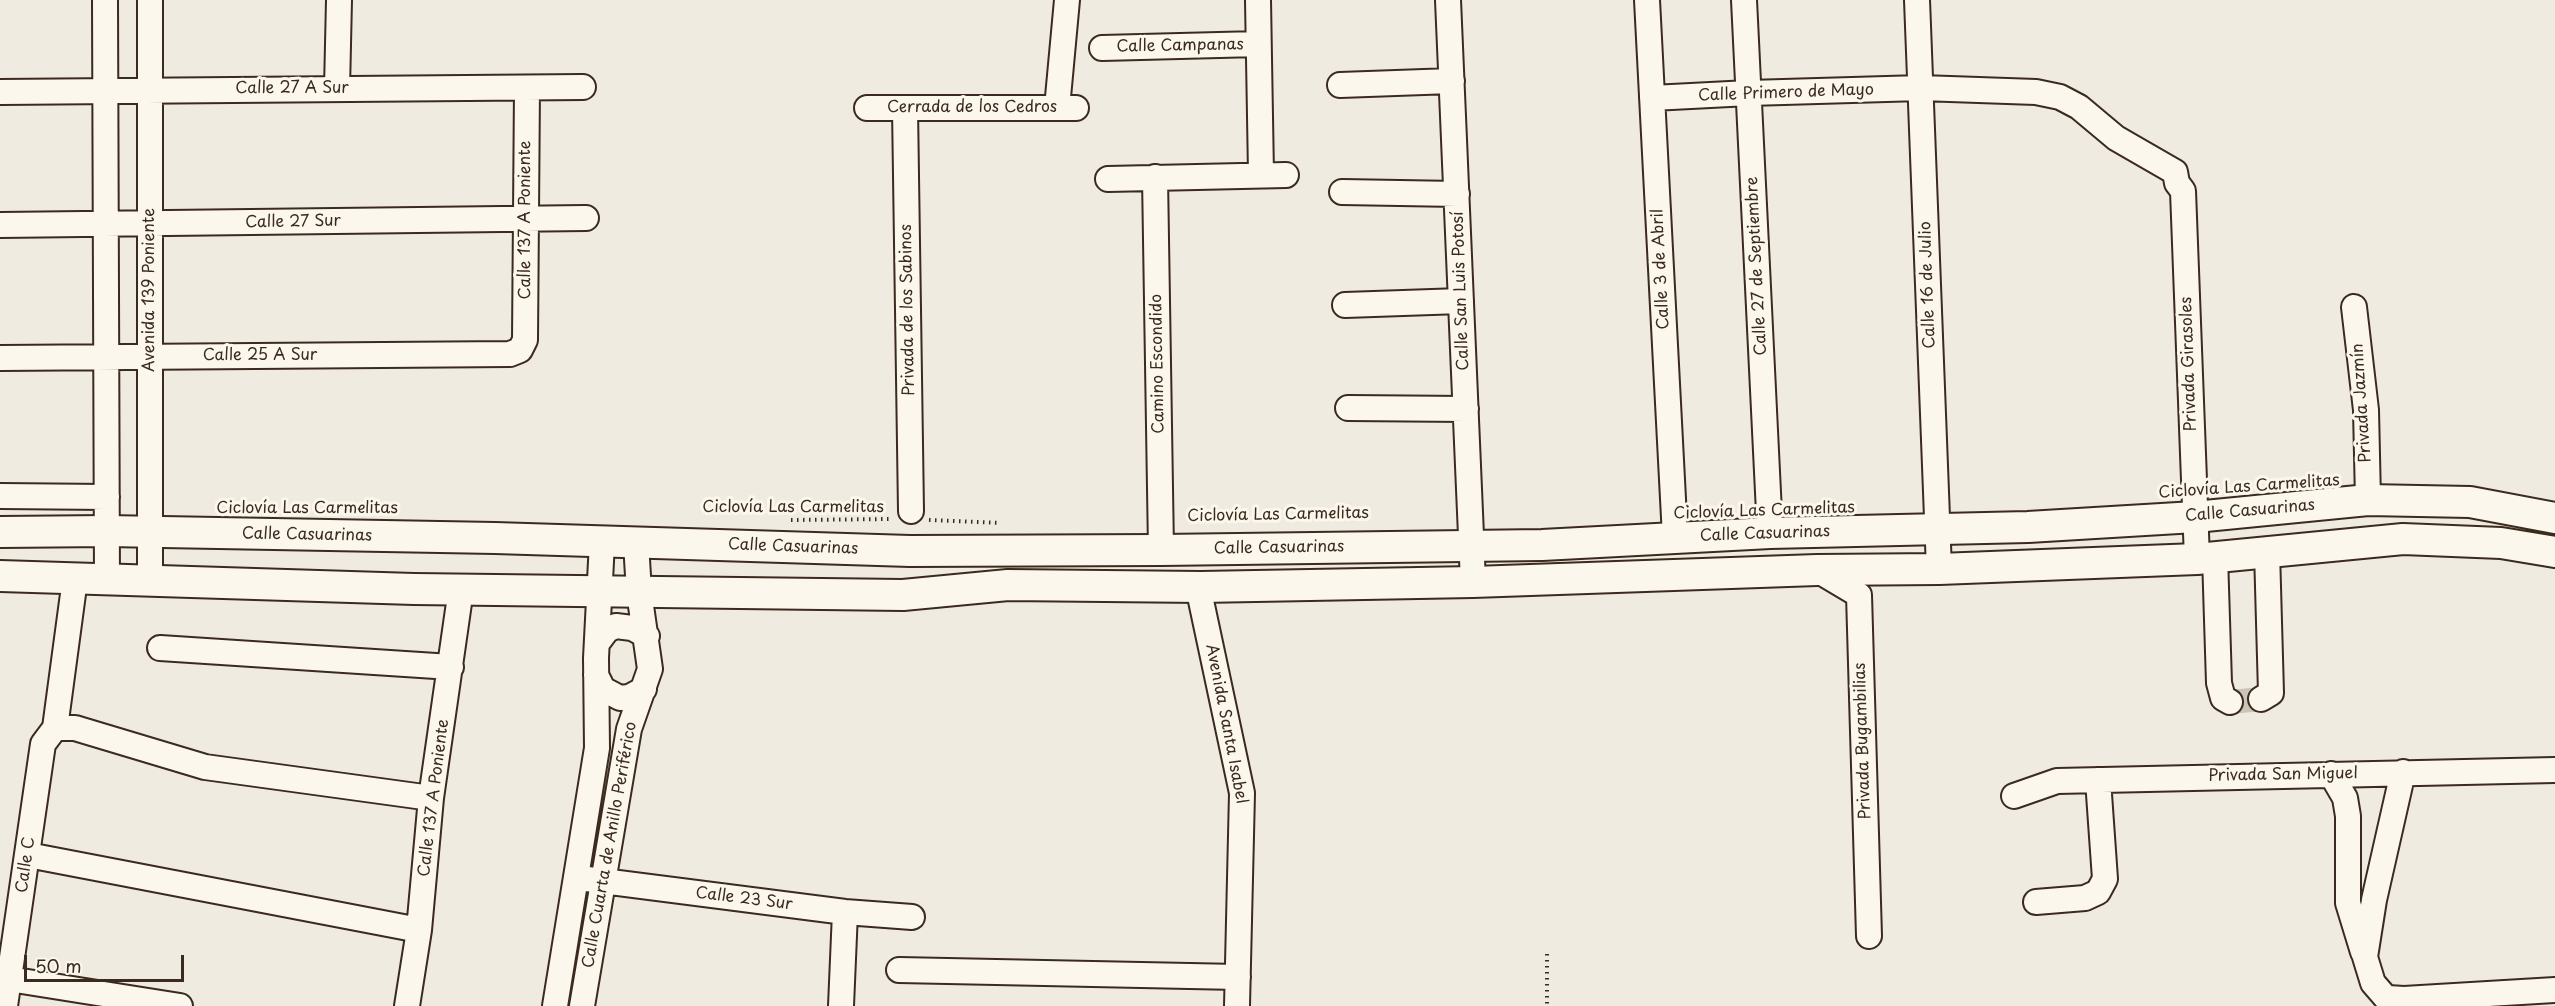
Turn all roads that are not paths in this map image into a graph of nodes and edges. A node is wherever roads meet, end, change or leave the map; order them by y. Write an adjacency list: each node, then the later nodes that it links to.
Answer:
1 (105, 0): 19 (street)
2 (150, 0): 18 (street, Avenida 139 Poniente)
3 (339, 0): 17 (street)
4 (1067, 0): 24 (street, Cerrada de los Cedros)
5 (1258, 0): 10 (street)
6 (1448, 0): 12 (street, Calle San Luis Potosí)
7 (1647, 0): 22 (street, Calle 3 de Abril)
8 (1744, 0): 21 (street, Calle 27 de Septiembre)
9 (1917, 0): 16 (street, Calle 16 de Julio)
10 (1258, 44): 11 (street, Calle Campanas); 25 (street)
11 (1102, 48)
12 (1452, 81): 13 (street); 30 (street, Calle San Luis Potosí)
13 (1340, 85)
14 (583, 87): 15 (street, Calle 27 A Sur)
15 (527, 88): 17 (street, Calle 27 A Sur); 32 (street, Calle 137 A Poniente)
16 (1921, 88): 21 (street, Calle Primero de Mayo); 49 (street, Privada Girasoles); 51 (street, Calle 16 de Julio)
17 (337, 89): 18 (street, Calle 27 A Sur)
18 (150, 90): 19 (street, Calle 27 A Sur); 33 (street, Avenida 139 Poniente)
19 (105, 91): 20 (street, Calle 27 A Sur); 34 (street)
20 (0, 92)
21 (1749, 93): 22 (street, Calle Primero de Mayo); 55 (street, Calle 27 de Septiembre)
22 (1652, 98): 56 (street, Calle 3 de Abril)
23 (867, 108): 24 (street, Cerrada de los Cedros)
24 (905, 108): 48 (street, Privada de los Sabinos)
25 (1261, 174): 26 (street); 27 (street)
26 (1286, 175)
27 (1155, 177): 28 (street); 60 (street, Camino Escondido)
28 (1108, 179)
29 (1342, 192): 30 (street)
30 (1457, 194): 36 (street, Calle San Luis Potosí)
31 (586, 218): 32 (street, Calle 27 Sur)
32 (526, 219): 33 (street, Calle 27 Sur); 39 (street, Calle 137 A Poniente)
33 (150, 223): 34 (street, Calle 27 Sur); 40 (street, Avenida 139 Poniente)
34 (106, 224): 35 (street, Calle 27 Sur); 41 (street)
35 (0, 225)
36 (1461, 302): 37 (street); 44 (street, Calle San Luis Potosí)
37 (1345, 305)
38 (2354, 307): 47 (street, Privada Jazmín)
39 (520, 350): 40 (street, Calle 25 A Sur)
40 (150, 356): 41 (street, Calle 25 A Sur); 54 (street, Avenida 139 Poniente)
41 (106, 357): 42 (street, Calle 25 A Sur); 46 (street)
42 (0, 358)
43 (1348, 408): 44 (street)
44 (1466, 409): 59 (street, Calle San Luis Potosí)
45 (0, 496): 46 (street)
46 (107, 497): 52 (street)
47 (2368, 500): 49 (main road, Calle Casuarinas); 50 (main road, Calle Casuarinas)
48 (911, 517)
49 (2195, 517): 51 (main road, Calle Casuarinas); 63 (street, Privada Girasoles)
50 (2555, 518)
51 (1938, 529): 55 (main road, Calle Casuarinas); 64 (street, Calle 16 de Julio)
52 (107, 531): 53 (main road, Calle Casuarinas); 54 (main road, Calle Casuarinas); 68 (street)
53 (0, 532)
54 (150, 532): 57 (main road, Calle Casuarinas); 69 (street, Avenida 139 Poniente)
55 (1770, 533): 56 (main road, Calle Casuarinas)
56 (1675, 537): 59 (main road, Calle Casuarinas)
57 (602, 542): 58 (main road, Calle Casuarinas); 73 (street, Calle Cuarta de Anillo Periférico)
58 (636, 543): 60 (main road, Calle Casuarinas); 74 (street, Calle Cuarta de Anillo Periférico)
59 (1472, 545): 60 (main road, Calle Casuarinas); 70 (street, Calle San Luis Potosí)
60 (1161, 550)
61 (2267, 551): 62 (main road); 63 (main road); 81 (street)
62 (2555, 552)
63 (2206, 557): 64 (main road); 82 (street, Privada Girasoles)
64 (1940, 569): 65 (main road)
65 (1817, 570): 70 (main road); 97 (street, Privada Bugambilias)
66 (0, 576): 67 (main road)
67 (75, 579): 68 (main road); 83 (street, Calle C)
68 (107, 580): 69 (main road)
69 (150, 581): 72 (main road)
70 (1473, 582): 71 (main road)
71 (1201, 586): 74 (main road); 100 (street, Avenida Santa Isabel)
72 (461, 589): 73 (main road); 78 (street, Calle 137 A Poniente)
73 (600, 591): 74 (main road); 76 (street, Calle Cuarta de Anillo Periférico)
74 (639, 592): 75 (street, Calle Cuarta de Anillo Periférico)
75 (647, 636): 76 (street); 80 (street, Calle Cuarta de Anillo Periférico)
76 (598, 642): 79 (street, Calle Cuarta de Anillo Periférico)
77 (160, 648): 78 (street)
78 (451, 667): 89 (street, Calle 137 A Poniente)
79 (596, 675): 80 (street); 91 (street, Calle Cuarta de Anillo Periférico)
80 (644, 689): 92 (street, Calle Cuarta de Anillo Periférico)
81 (2261, 699)
82 (2230, 702)
83 (55, 728): 89 (street); 90 (street, Calle C)
84 (2555, 770): 85 (street, Privada San Miguel)
85 (2403, 772): 86 (street, Privada San Miguel); 98 (street)
86 (2331, 774): 87 (street, Privada San Miguel); 98 (street)
87 (2098, 780): 88 (street, Privada San Miguel); 93 (street)
88 (2014, 796)
89 (431, 798): 96 (street, Calle 137 A Poniente)
90 (28, 855): 96 (street); 101 (street, Calle C)
91 (575, 877): 92 (street, Calle 23 Sur); 107 (street, Calle Cuarta de Anillo Periférico)
92 (601, 881): 94 (street, Calle 23 Sur); 108 (street, Calle Cuarta de Anillo Periférico)
93 (2036, 902)
94 (845, 912): 95 (street, Calle 23 Sur); 109 (street)
95 (912, 917)
96 (419, 930): 106 (street, Calle 137 A Poniente)
97 (1869, 936)
98 (2365, 957): 103 (street)
99 (899, 970): 100 (street)
100 (1238, 977): 110 (street, Avenida Santa Isabel)
101 (9, 980): 104 (street, Calle C); 105 (street)
102 (2555, 990): 103 (street)
103 (2390, 1002)
104 (5, 1006)
105 (180, 1006)
106 (407, 1006)
107 (555, 1006)
108 (582, 1006)
109 (841, 1006)
110 (1238, 1006)

